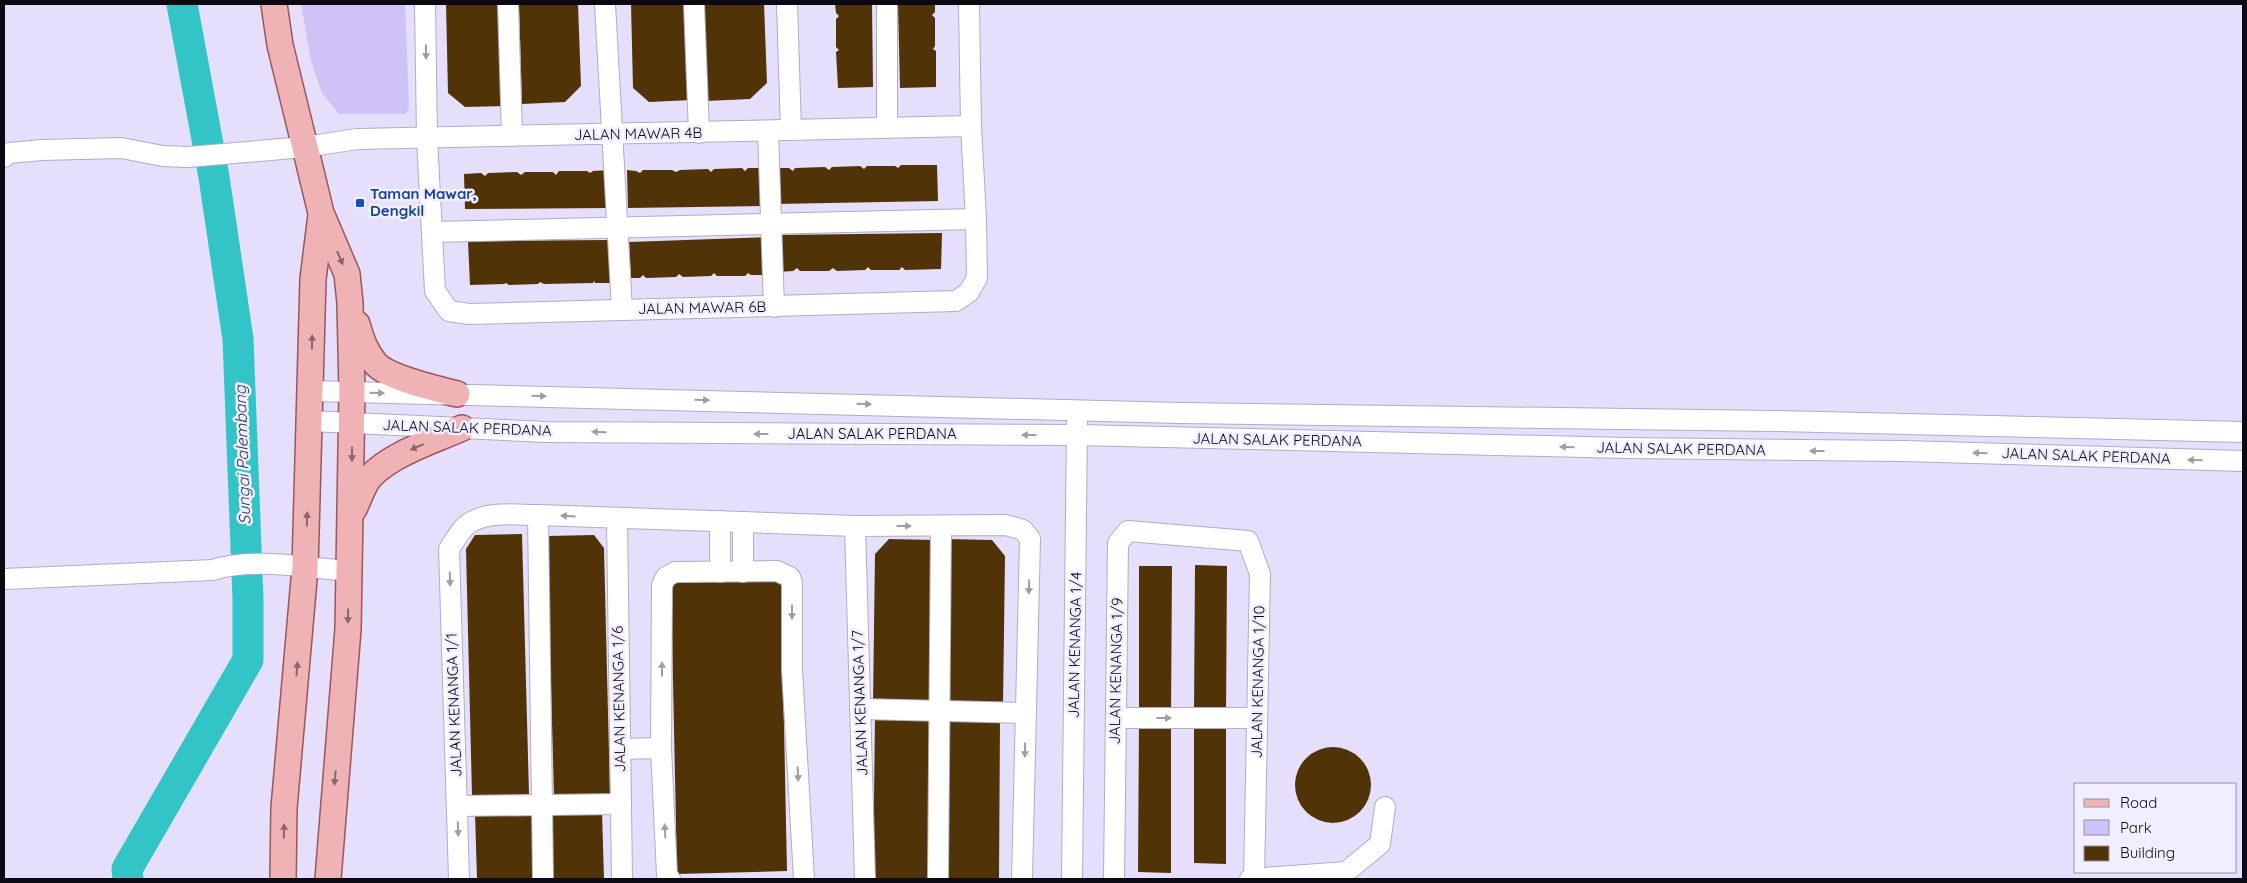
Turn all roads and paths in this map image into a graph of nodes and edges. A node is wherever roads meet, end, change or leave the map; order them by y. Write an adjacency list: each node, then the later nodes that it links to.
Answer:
1 (274, 4): 17 (main road)
2 (425, 4): 16 (street, one-way to 16)
3 (508, 4): 15 (street)
4 (605, 4): 13 (street)
5 (694, 4): 14 (street)
6 (787, 4): 11 (street)
7 (887, 4): 10 (street)
8 (969, 4): 9 (street)
9 (971, 126): 10 (street, JALAN MAWAR 4B); 20 (street)
10 (887, 128): 11 (street, JALAN MAWAR 4B)
11 (791, 130): 12 (street, JALAN MAWAR 4B)
12 (768, 131): 14 (street, JALAN MAWAR 4B); 21 (street)
13 (611, 133): 14 (street, JALAN MAWAR 4B); 15 (street, JALAN MAWAR 4B); 22 (street)
14 (699, 133)
15 (512, 136): 16 (street, JALAN MAWAR 4B)
16 (427, 138): 17 (street, JALAN MAWAR 4B); 23 (street)
17 (305, 148): 18 (street, JALAN MAWAR 4B); 19 (main road)
18 (4, 157)
19 (322, 213): 24 (main road, one-way to 24); 27 (main road, one-way to 19)
20 (976, 220): 21 (street); 25 (street, JALAN MAWAR 6B)
21 (771, 224): 22 (street); 25 (street)
22 (618, 226): 23 (street); 26 (street)
23 (432, 232): 26 (street, JALAN MAWAR 6B)
24 (350, 303): 28 (main road); 29 (main road)
25 (774, 307): 26 (street, JALAN MAWAR 6B)
26 (622, 310)
27 (310, 391): 28 (street, JALAN SALAK PERDANA); 31 (main road)
28 (352, 392): 29 (street, JALAN SALAK PERDANA, one-way to 29); 33 (main road)
29 (457, 394): 30 (street, JALAN SALAK PERDANA, one-way to 30)
30 (1077, 410): 32 (street, JALAN SALAK PERDANA); 36 (street, JALAN KENANGA 1/4)
31 (310, 421): 33 (street, JALAN SALAK PERDANA); 49 (main road, one-way to 31)
32 (1775, 421): 35 (street, JALAN SALAK PERDANA); 37 (street)
33 (352, 423): 34 (street, JALAN SALAK PERDANA); 40 (main road, one-way to 40)
34 (462, 428): 36 (street, JALAN SALAK PERDANA, one-way to 34); 40 (main road, one-way to 40)
35 (2243, 432)
36 (1077, 435): 37 (street, JALAN SALAK PERDANA, one-way to 36); 73 (street, JALAN KENANGA 1/4)
37 (1776, 451): 38 (street, JALAN SALAK PERDANA, one-way to 37)
38 (2243, 461)
39 (538, 515): 41 (street, one-way to 39); 60 (street); 61 (street, JALAN KENANGA 1/1, one-way to 61)
40 (351, 516): 50 (main road)
41 (617, 519): 42 (street); 58 (street, JALAN KENANGA 1/6)
42 (720, 521): 43 (street); 47 (street)
43 (742, 522): 44 (street); 48 (street)
44 (855, 526): 45 (street, one-way to 45); 52 (street, JALAN KENANGA 1/7)
45 (941, 526): 53 (street); 54 (street, one-way to 54)
46 (1193, 537): 55 (street, JALAN KENANGA 1/9); 56 (street, JALAN KENANGA 1/10)
47 (720, 572): 48 (street); 57 (street, one-way to 47)
48 (743, 572): 69 (street, one-way to 69)
49 (305, 574): 50 (street); 51 (street); 63 (main road, one-way to 49)
50 (349, 578): 64 (main road, one-way to 64)
51 (4, 580)
52 (860, 709): 53 (street); 70 (street, JALAN KENANGA 1/7)
53 (939, 710): 54 (street); 71 (street)
54 (1026, 713): 72 (street, one-way to 72)
55 (1116, 718): 56 (street, one-way to 56); 74 (street, JALAN KENANGA 1/9)
56 (1257, 718): 75 (street, JALAN KENANGA 1/10)
57 (661, 748): 58 (street); 68 (street, one-way to 57)
58 (620, 749): 59 (street, JALAN KENANGA 1/6)
59 (621, 804): 60 (street); 67 (street, JALAN KENANGA 1/6)
60 (542, 805): 61 (street); 66 (street)
61 (457, 806): 65 (street, JALAN KENANGA 1/1, one-way to 65)
62 (1385, 807): 75 (street)
63 (283, 879)
64 (328, 879)
65 (459, 879)
66 (543, 879)
67 (622, 879)
68 (670, 879)
69 (804, 879)
70 (865, 879)
71 (938, 879)
72 (1022, 879)
73 (1072, 879)
74 (1114, 879)
75 (1252, 879)

